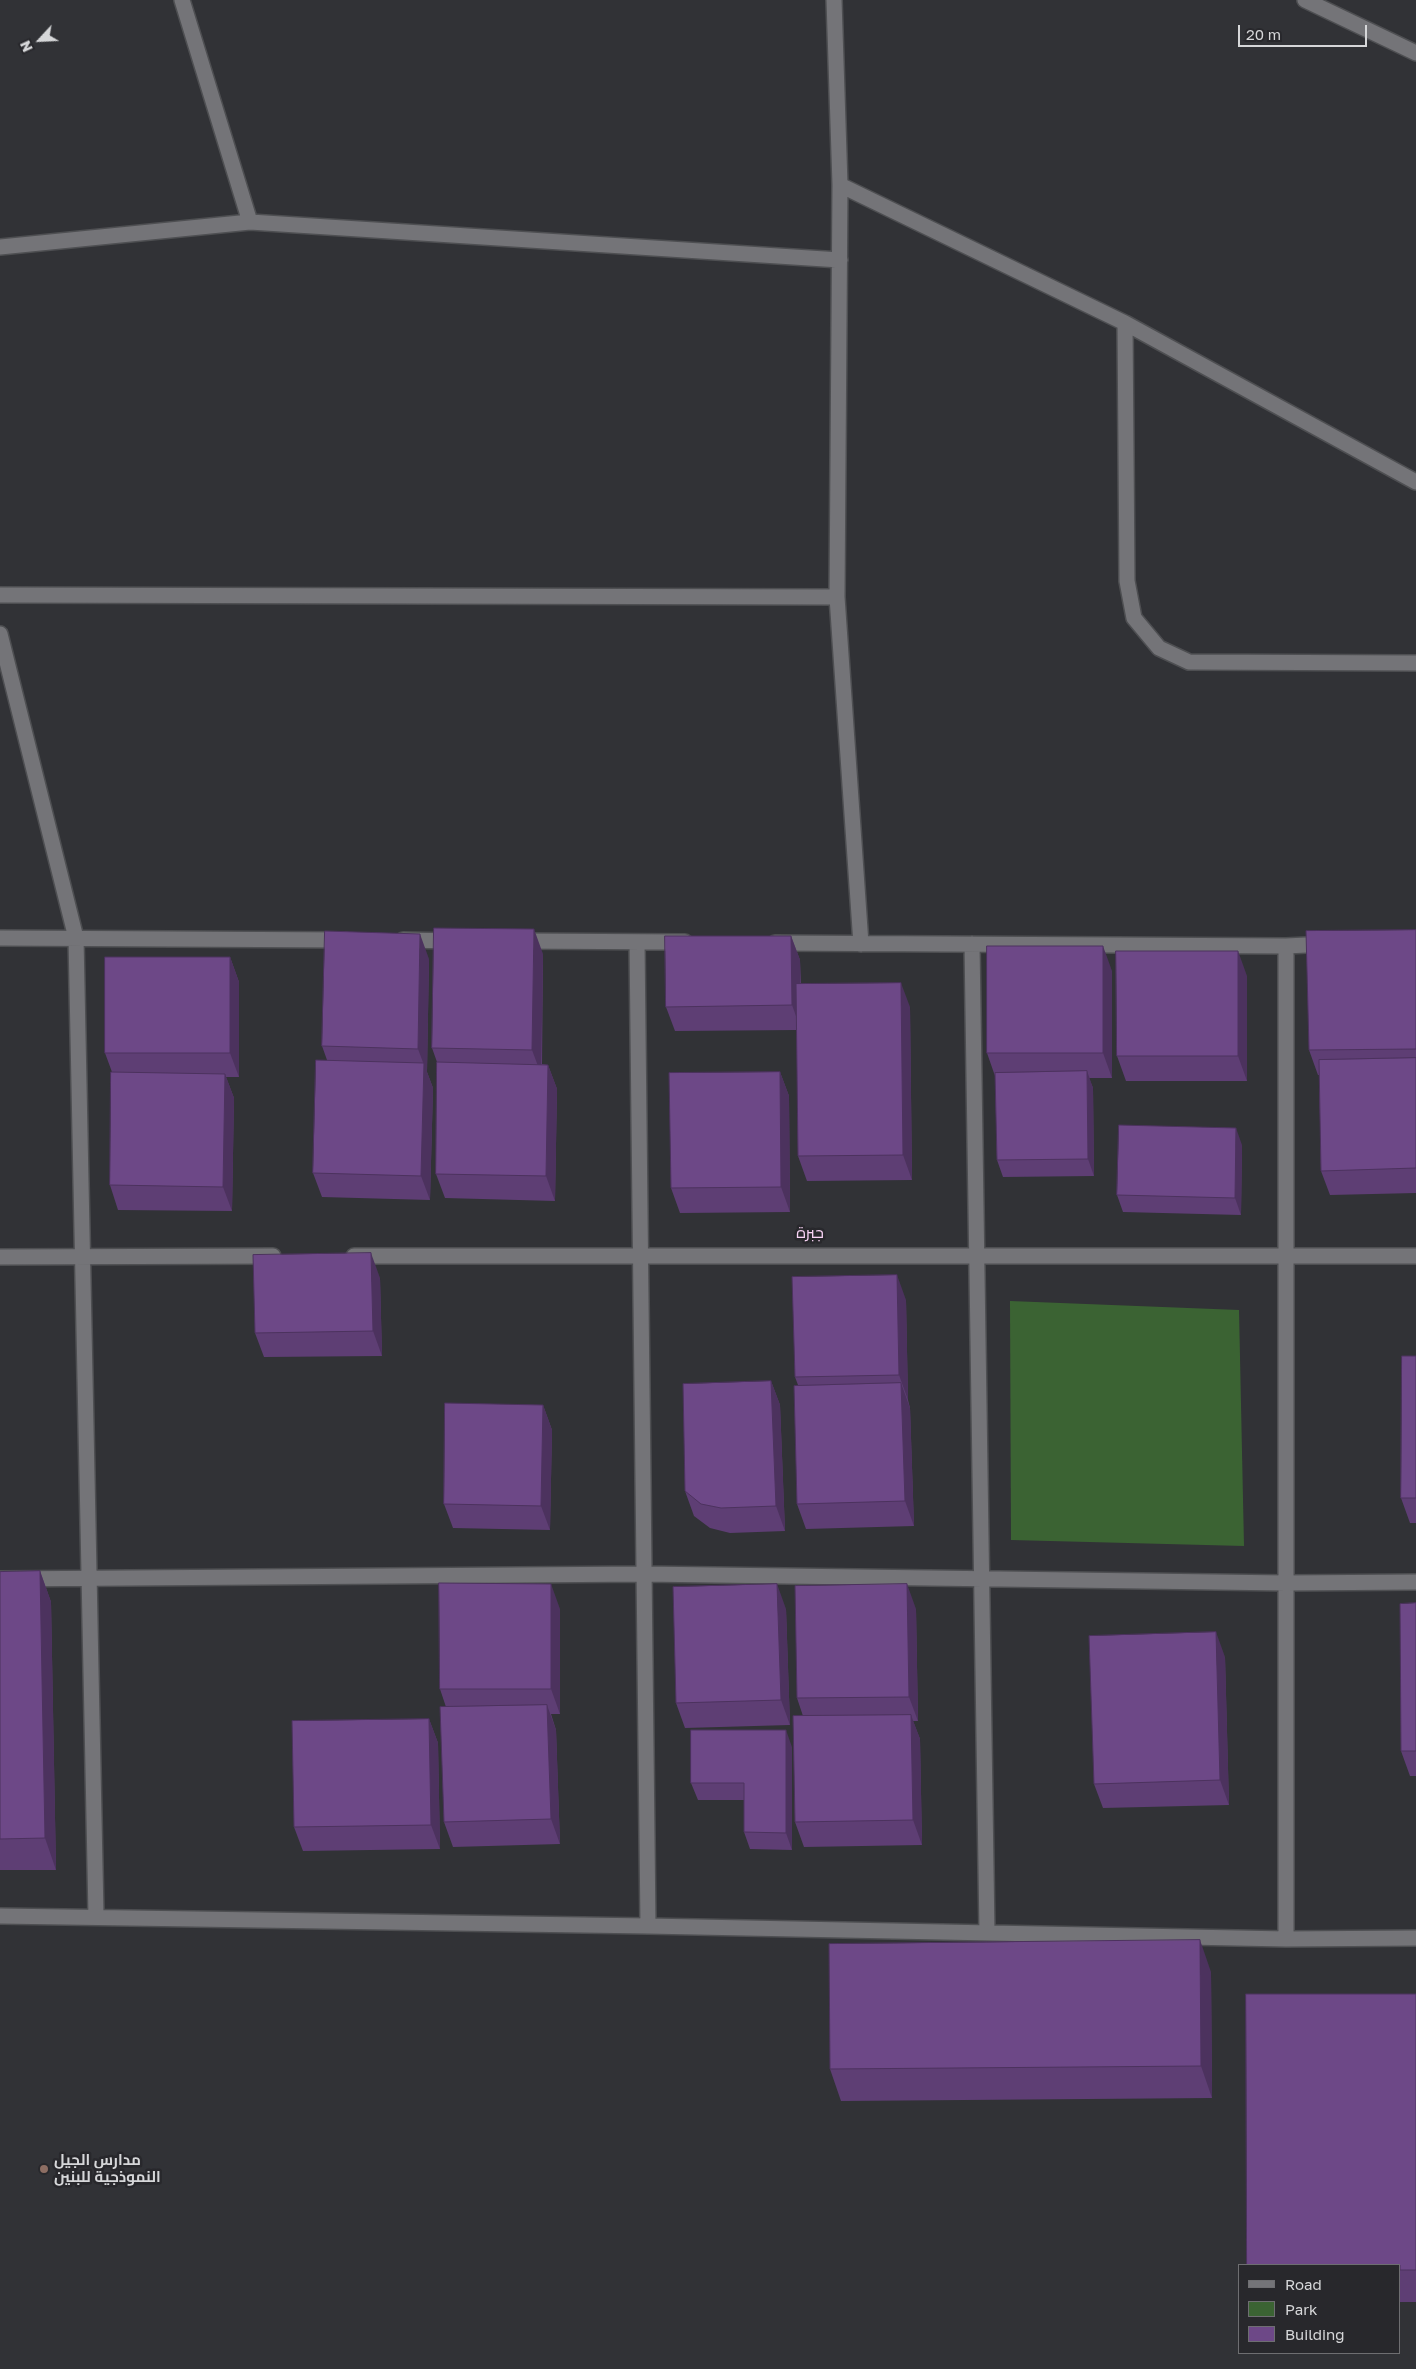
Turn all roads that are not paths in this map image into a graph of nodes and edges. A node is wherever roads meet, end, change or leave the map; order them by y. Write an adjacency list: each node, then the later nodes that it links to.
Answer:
1 (182, 0): 6 (street)
2 (834, 0): 5 (street)
3 (1305, 0): 4 (street)
4 (1416, 53)
5 (840, 185): 8 (street); 9 (street)
6 (250, 222): 7 (street); 8 (street)
7 (0, 247)
8 (840, 260): 12 (street)
9 (1125, 323): 10 (street); 14 (street)
10 (1416, 482)
11 (0, 595): 12 (street)
12 (837, 597): 25 (street)
13 (0, 634): 16 (street)
14 (1416, 663)
15 (0, 938): 16 (street)
16 (76, 938): 17 (street); 28 (street)
17 (362, 940)
18 (391, 940): 19 (street)
19 (470, 941)
20 (499, 941): 21 (street)
21 (637, 942): 22 (street); 31 (street)
22 (696, 942)
23 (764, 943): 25 (street)
24 (1346, 943): 27 (street)
25 (861, 944): 26 (street)
26 (972, 944): 27 (street); 35 (street)
27 (1286, 946): 32 (street)
28 (83, 1256): 29 (street); 34 (street); 37 (street)
29 (292, 1256)
30 (342, 1256): 31 (street)
31 (640, 1256): 35 (street); 36 (street)
32 (1286, 1256): 33 (street); 35 (street); 41 (street)
33 (1416, 1256)
34 (0, 1257)
35 (977, 1257): 39 (street)
36 (644, 1574): 37 (street); 39 (street); 44 (street)
37 (90, 1578): 38 (street); 42 (street)
38 (0, 1579)
39 (982, 1579): 41 (street); 45 (street)
40 (1416, 1582): 41 (street)
41 (1286, 1583): 47 (street)
42 (96, 1915): 43 (street); 44 (street)
43 (0, 1916)
44 (648, 1926): 45 (street)
45 (987, 1933): 47 (street)
46 (1416, 1938): 47 (street)
47 (1286, 1939)

